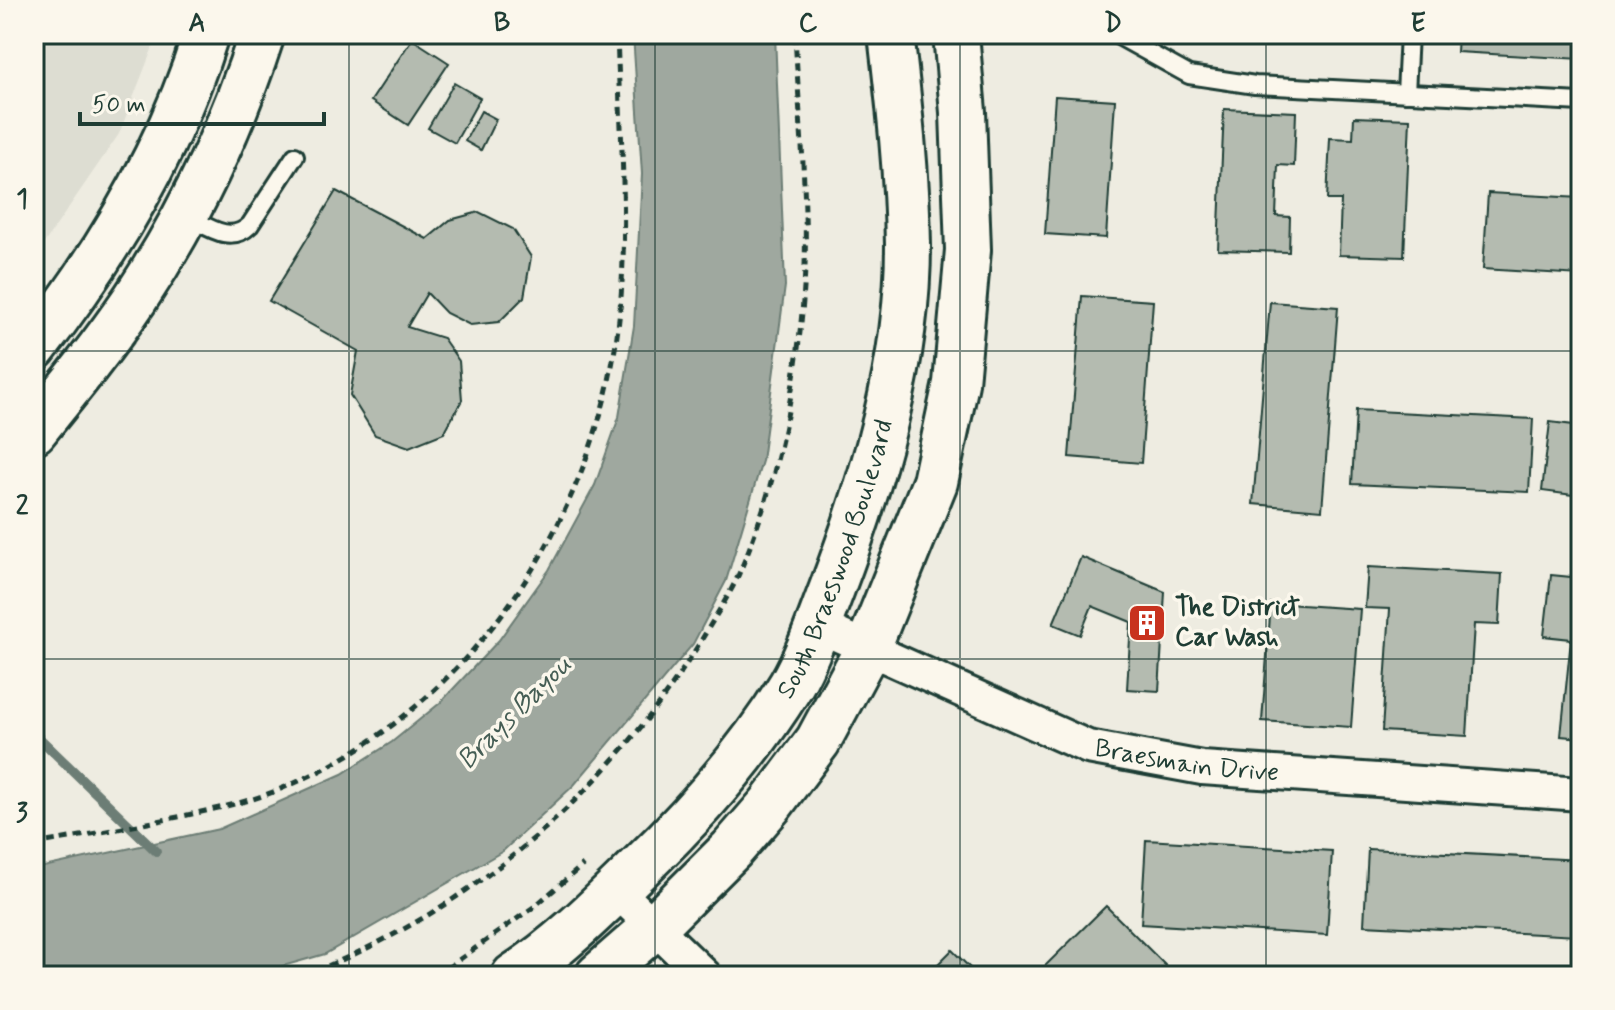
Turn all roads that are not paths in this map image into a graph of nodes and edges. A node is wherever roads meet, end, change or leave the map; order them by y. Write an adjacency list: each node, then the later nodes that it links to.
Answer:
1 (206, 34): 10 (main road)
2 (262, 34): 11 (main road)
3 (891, 34): 14 (main road, South Braeswood Boulevard)
4 (956, 34): 15 (main road)
5 (1115, 34): 7 (lane)
6 (1409, 34): 7 (lane)
7 (1406, 93): 8 (lane)
8 (1581, 102)
9 (295, 156): 11 (lane)
10 (139, 195): 11 (main road); 12 (main road)
11 (184, 215): 13 (main road)
12 (34, 348)
13 (34, 431)
14 (818, 626): 15 (street, Braesmain Drive); 17 (main road, South Braeswood Boulevard)
15 (868, 648): 16 (street, Braesmain Drive); 18 (main road)
16 (1581, 794)
17 (605, 872): 18 (street); 19 (main road, South Braeswood Boulevard)
18 (654, 927): 20 (main road); 21 (street)
19 (514, 976)
20 (598, 976)
21 (705, 976)

